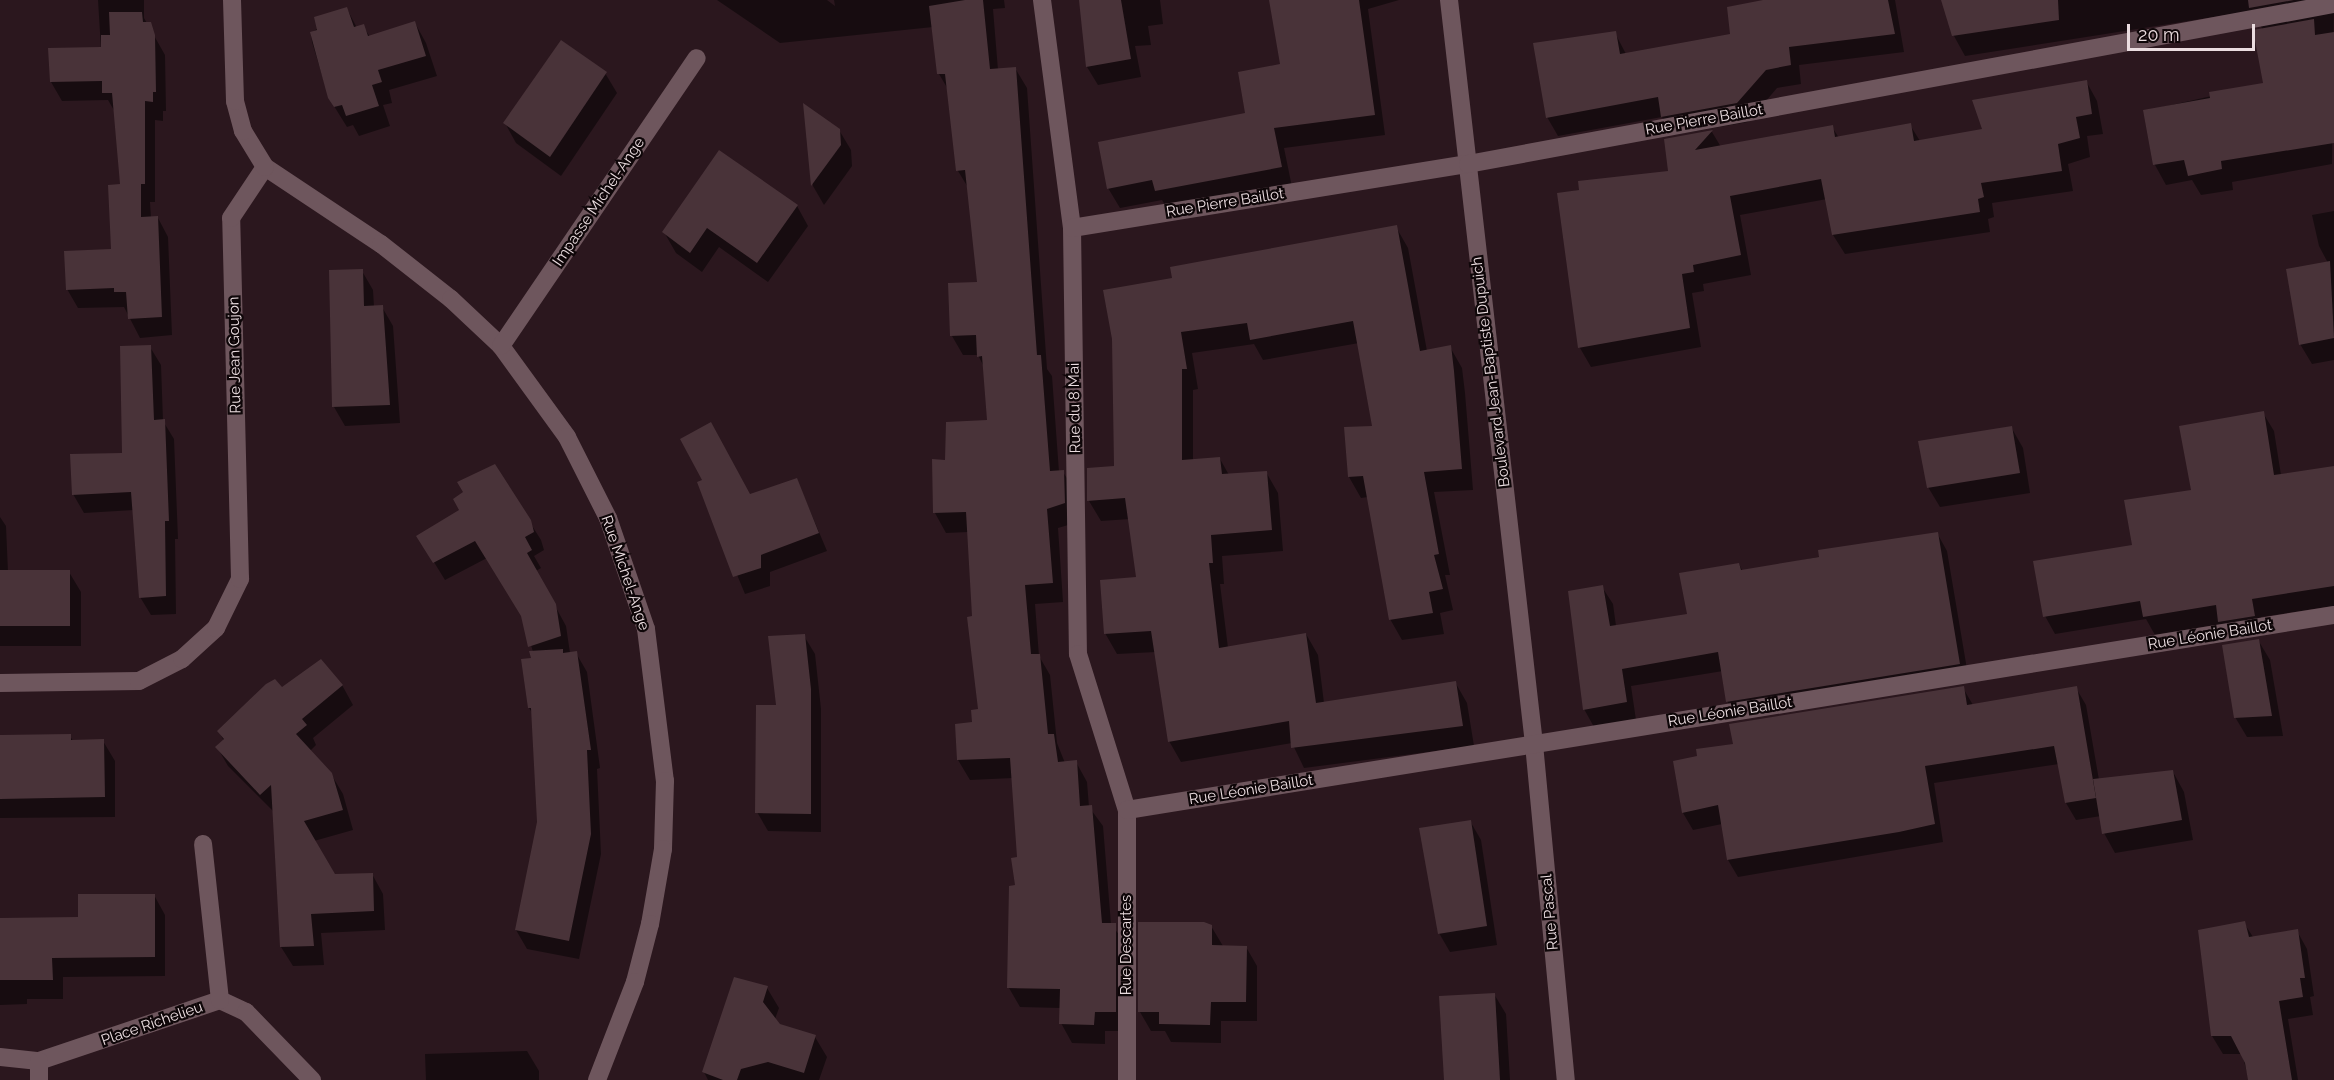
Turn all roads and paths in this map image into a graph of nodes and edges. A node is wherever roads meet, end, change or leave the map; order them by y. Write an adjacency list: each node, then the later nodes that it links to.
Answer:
1 (232, 0): 7 (street)
2 (1042, 0): 8 (street, Rue du 8 Mai)
3 (1449, 0): 6 (street, Boulevard Jean-Baptiste Dupuich)
4 (2334, 4): 6 (street, Rue Pierre Baillot)
5 (697, 58): 9 (street, Impasse Michel-Ange)
6 (1468, 164): 8 (street, Rue Pierre Baillot); 12 (street, Boulevard Jean-Baptiste Dupuich)
7 (265, 166): 9 (street, Rue Michel-Ange); 11 (street, Rue Jean Goujon)
8 (1072, 228): 13 (street, Rue du 8 Mai)
9 (501, 345): 20 (street, Rue Michel-Ange)
10 (2334, 615): 12 (street, Rue Léonie Baillot)
11 (0, 682)
12 (1534, 744): 13 (street, Rue Léonie Baillot); 22 (street, Rue Pascal)
13 (1127, 810): 21 (street, Rue Descartes)
14 (203, 844): 15 (street, Place Richelieu)
15 (220, 1000): 17 (street, Place Richelieu); 19 (street)
16 (0, 1057): 17 (street, Place Richelieu)
17 (39, 1061): 18 (street)
18 (39, 1080)
19 (312, 1080)
20 (597, 1080)
21 (1127, 1080)
22 (1566, 1080)

